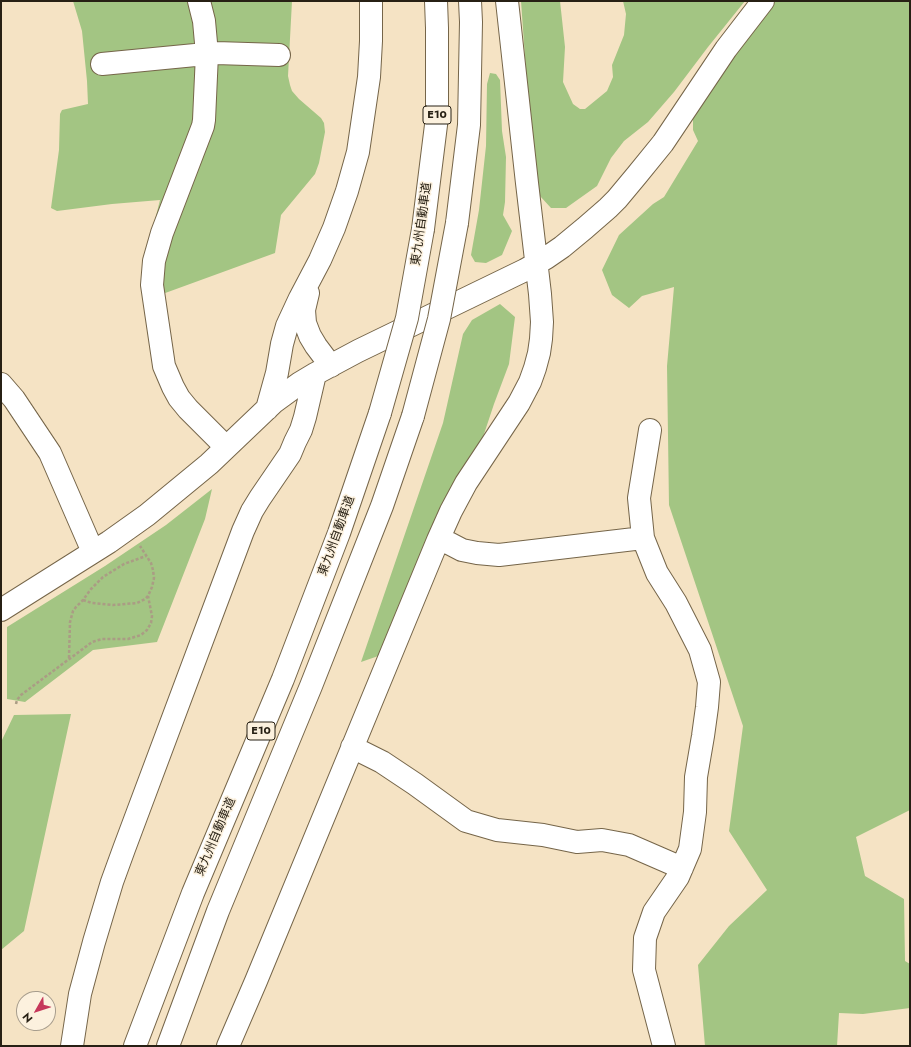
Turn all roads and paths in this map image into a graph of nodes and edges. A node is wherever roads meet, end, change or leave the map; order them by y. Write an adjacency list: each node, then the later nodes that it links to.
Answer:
1 (199, 1): 7 (main road)
2 (371, 1): 11 (main road)
3 (436, 1): 30 (main road, 東九州自動車道 / E10, bridge)
4 (470, 1): 31 (main road, E10, bridge)
5 (507, 1): 10 (main road)
6 (763, 1): 10 (main road)
7 (207, 54): 8 (main road); 9 (main road); 16 (main road)
8 (279, 55)
9 (102, 64)
10 (537, 263): 12 (main road); 17 (main road)
11 (315, 271): 12 (main road); 14 (main road)
12 (323, 370): 14 (main road); 29 (main road)
13 (1, 384): 20 (main road)
14 (267, 409): 16 (main road)
15 (650, 430): 18 (main road)
16 (226, 447): 20 (main road)
17 (439, 538): 18 (main road); 27 (main road)
18 (642, 538): 28 (main road)
19 (138, 543): 21 (path)
20 (93, 552): 24 (main road)
21 (146, 556): 22 (path); 23 (path)
22 (148, 596): 23 (path); 25 (path)
23 (83, 600): 25 (path)
24 (1, 610)
25 (70, 658): 26 (path)
26 (16, 704)
27 (352, 747): 28 (main road); 32 (main road)
28 (682, 868): 33 (main road)
29 (72, 1046)
30 (135, 1046)
31 (168, 1046)
32 (228, 1046)
33 (664, 1046)

